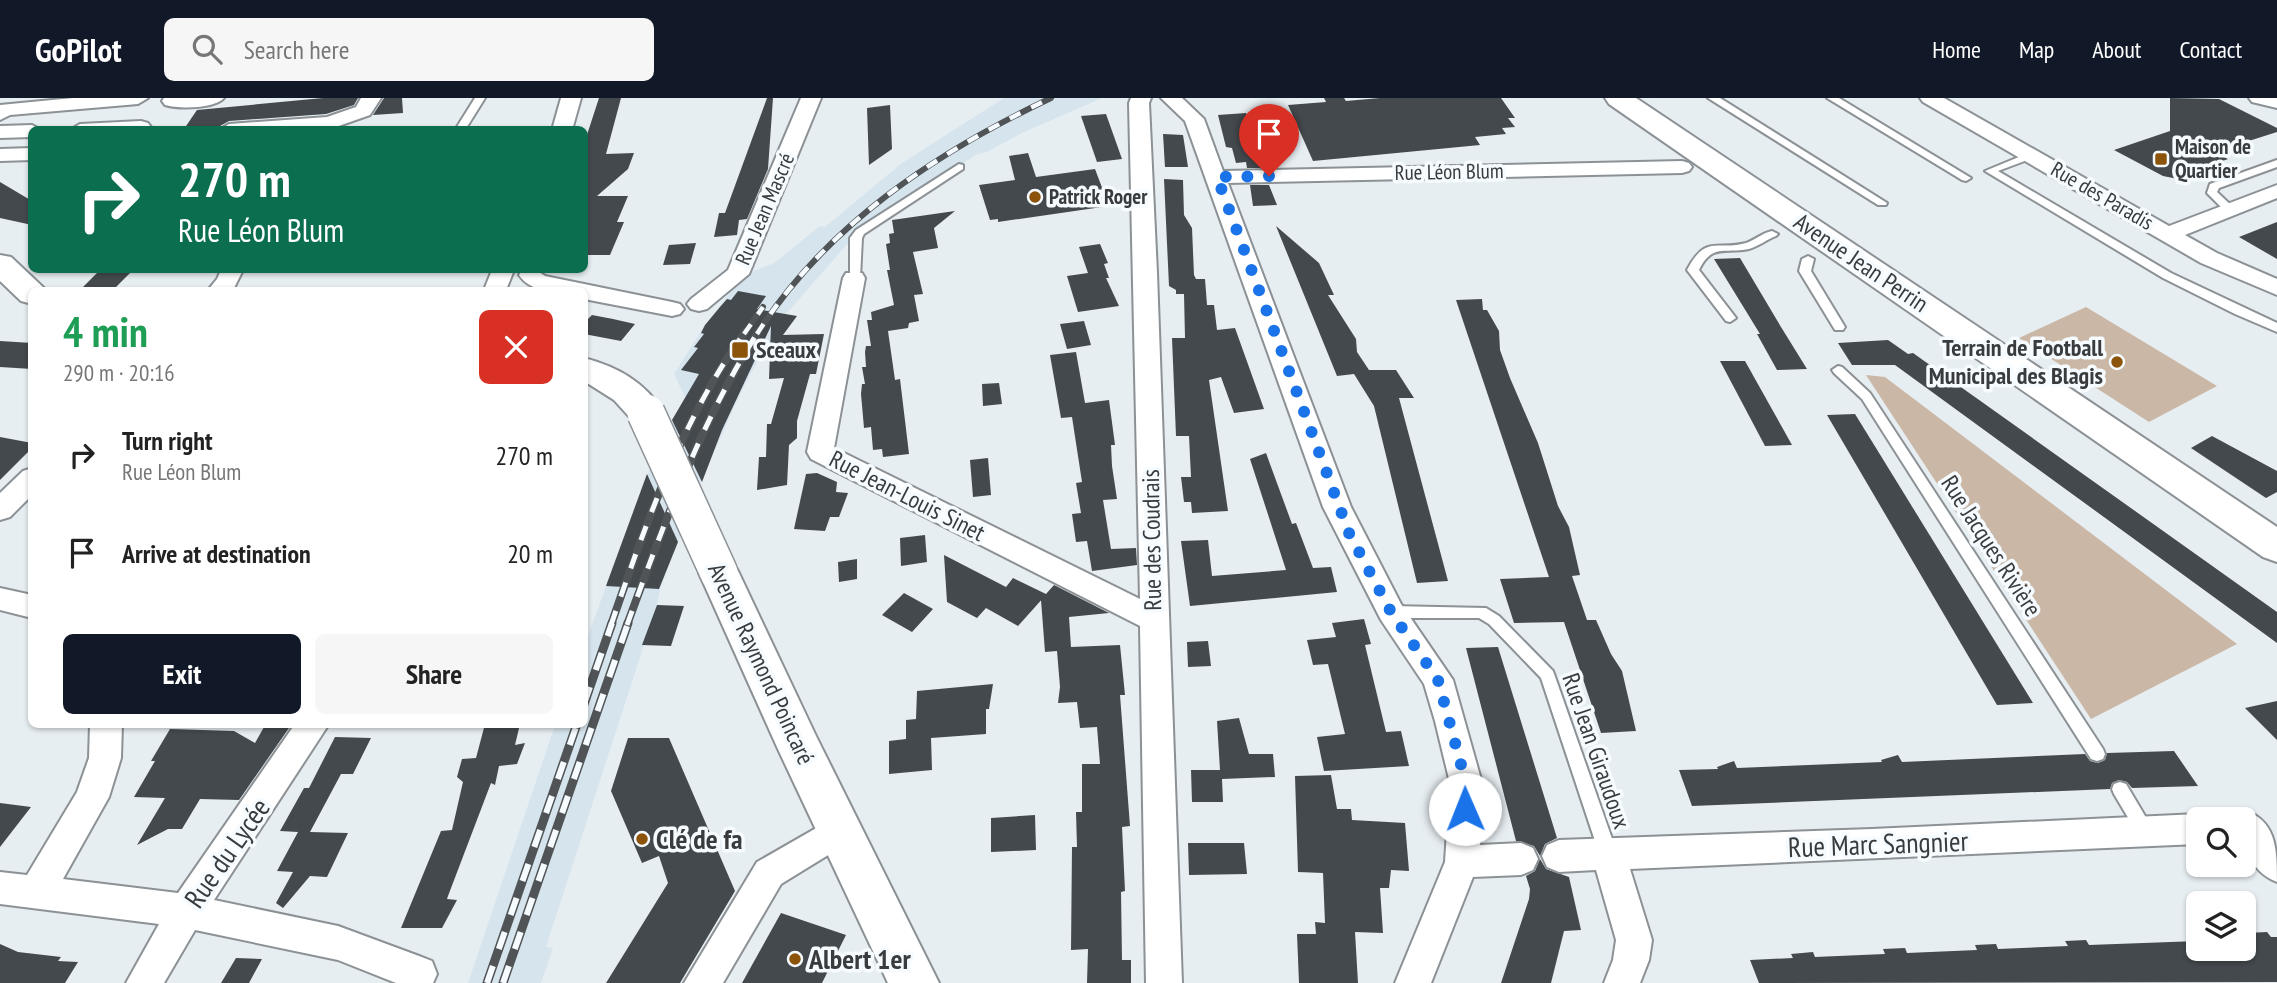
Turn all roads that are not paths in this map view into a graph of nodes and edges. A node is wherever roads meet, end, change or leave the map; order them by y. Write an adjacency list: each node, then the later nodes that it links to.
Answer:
1 (138, 98): 16 (street)
2 (214, 98): 14 (street)
3 (372, 98): 18 (street)
4 (480, 98): 19 (lane)
5 (571, 98): 20 (street)
6 (811, 98): 43 (street, Rue Jean Mascré)
7 (1141, 98): 55 (street, Rue des Coudrais)
8 (1171, 98): 29 (street)
9 (1618, 98): 51 (main road, Avenue Jean Perrin)
10 (1713, 98): 32 (lane)
11 (1832, 98): 30 (lane)
12 (1930, 98): 25 (street, Rue des Paradis)
13 (2259, 98): 15 (street)
14 (173, 99): 17 (street)
15 (2277, 102)
16 (0, 114)
17 (155, 126)
18 (280, 126)
19 (462, 126)
20 (563, 126)
21 (28, 131): 22 (street)
22 (0, 132)
23 (28, 154): 24 (street)
24 (0, 155)
25 (2031, 155): 35 (street, Rue des Paradis); 46 (lane)
26 (2277, 163): 33 (lane)
27 (958, 167): 39 (lane)
28 (1682, 167): 29 (street, Rue Léon Blum)
29 (1217, 177): 54 (street)
30 (1966, 178)
31 (2277, 191): 33 (street)
32 (1882, 203)
33 (2230, 210): 35 (street)
34 (1772, 234): 44 (lane)
35 (2169, 234): 41 (street, Rue des Paradis)
36 (1808, 259): 45 (lane)
37 (0, 264): 42 (main road)
38 (528, 278): 40 (street)
39 (854, 278): 55 (street, Rue Jean-Louis Sinet)
40 (561, 287)
41 (2277, 288)
42 (28, 291)
43 (588, 293)
44 (1730, 318)
45 (1839, 327)
46 (2277, 328)
47 (588, 370): 62 (main road, Avenue Raymond Poincaré, bridge)
48 (1838, 370): 58 (lane, Rue Jacques Rivière)
49 (28, 482): 50 (street)
50 (0, 510)
51 (2277, 547)
52 (0, 599): 53 (street)
53 (28, 606)
54 (1391, 612): 64 (lane, Rue Jean Giraudoux); 67 (street)
55 (1153, 619): 76 (street, Rue des Coudrais)
56 (106, 728): 70 (street)
57 (310, 728): 71 (street, Rue du Lycée)
58 (2097, 754)
59 (2120, 789): 63 (lane)
60 (2256, 827): 68 (street)
61 (2186, 829): 63 (street, Rue Marc Sangnier)
62 (839, 830): 74 (street); 75 (main road, Avenue Raymond Poincaré)
63 (2145, 831): 64 (street, Rue Marc Sangnier)
64 (1608, 853): 65 (street, Rue Marc Sangnier); 78 (street)
65 (1559, 856)
66 (1521, 859): 67 (street)
67 (1462, 862): 77 (street)
68 (2277, 866)
69 (0, 888): 70 (street)
70 (36, 893): 71 (street)
71 (186, 911): 72 (street); 73 (street, Rue du Lycée)
72 (419, 974)
73 (144, 983)
74 (702, 983)
75 (914, 983)
76 (1164, 983)
77 (1413, 983)
78 (1622, 983)

